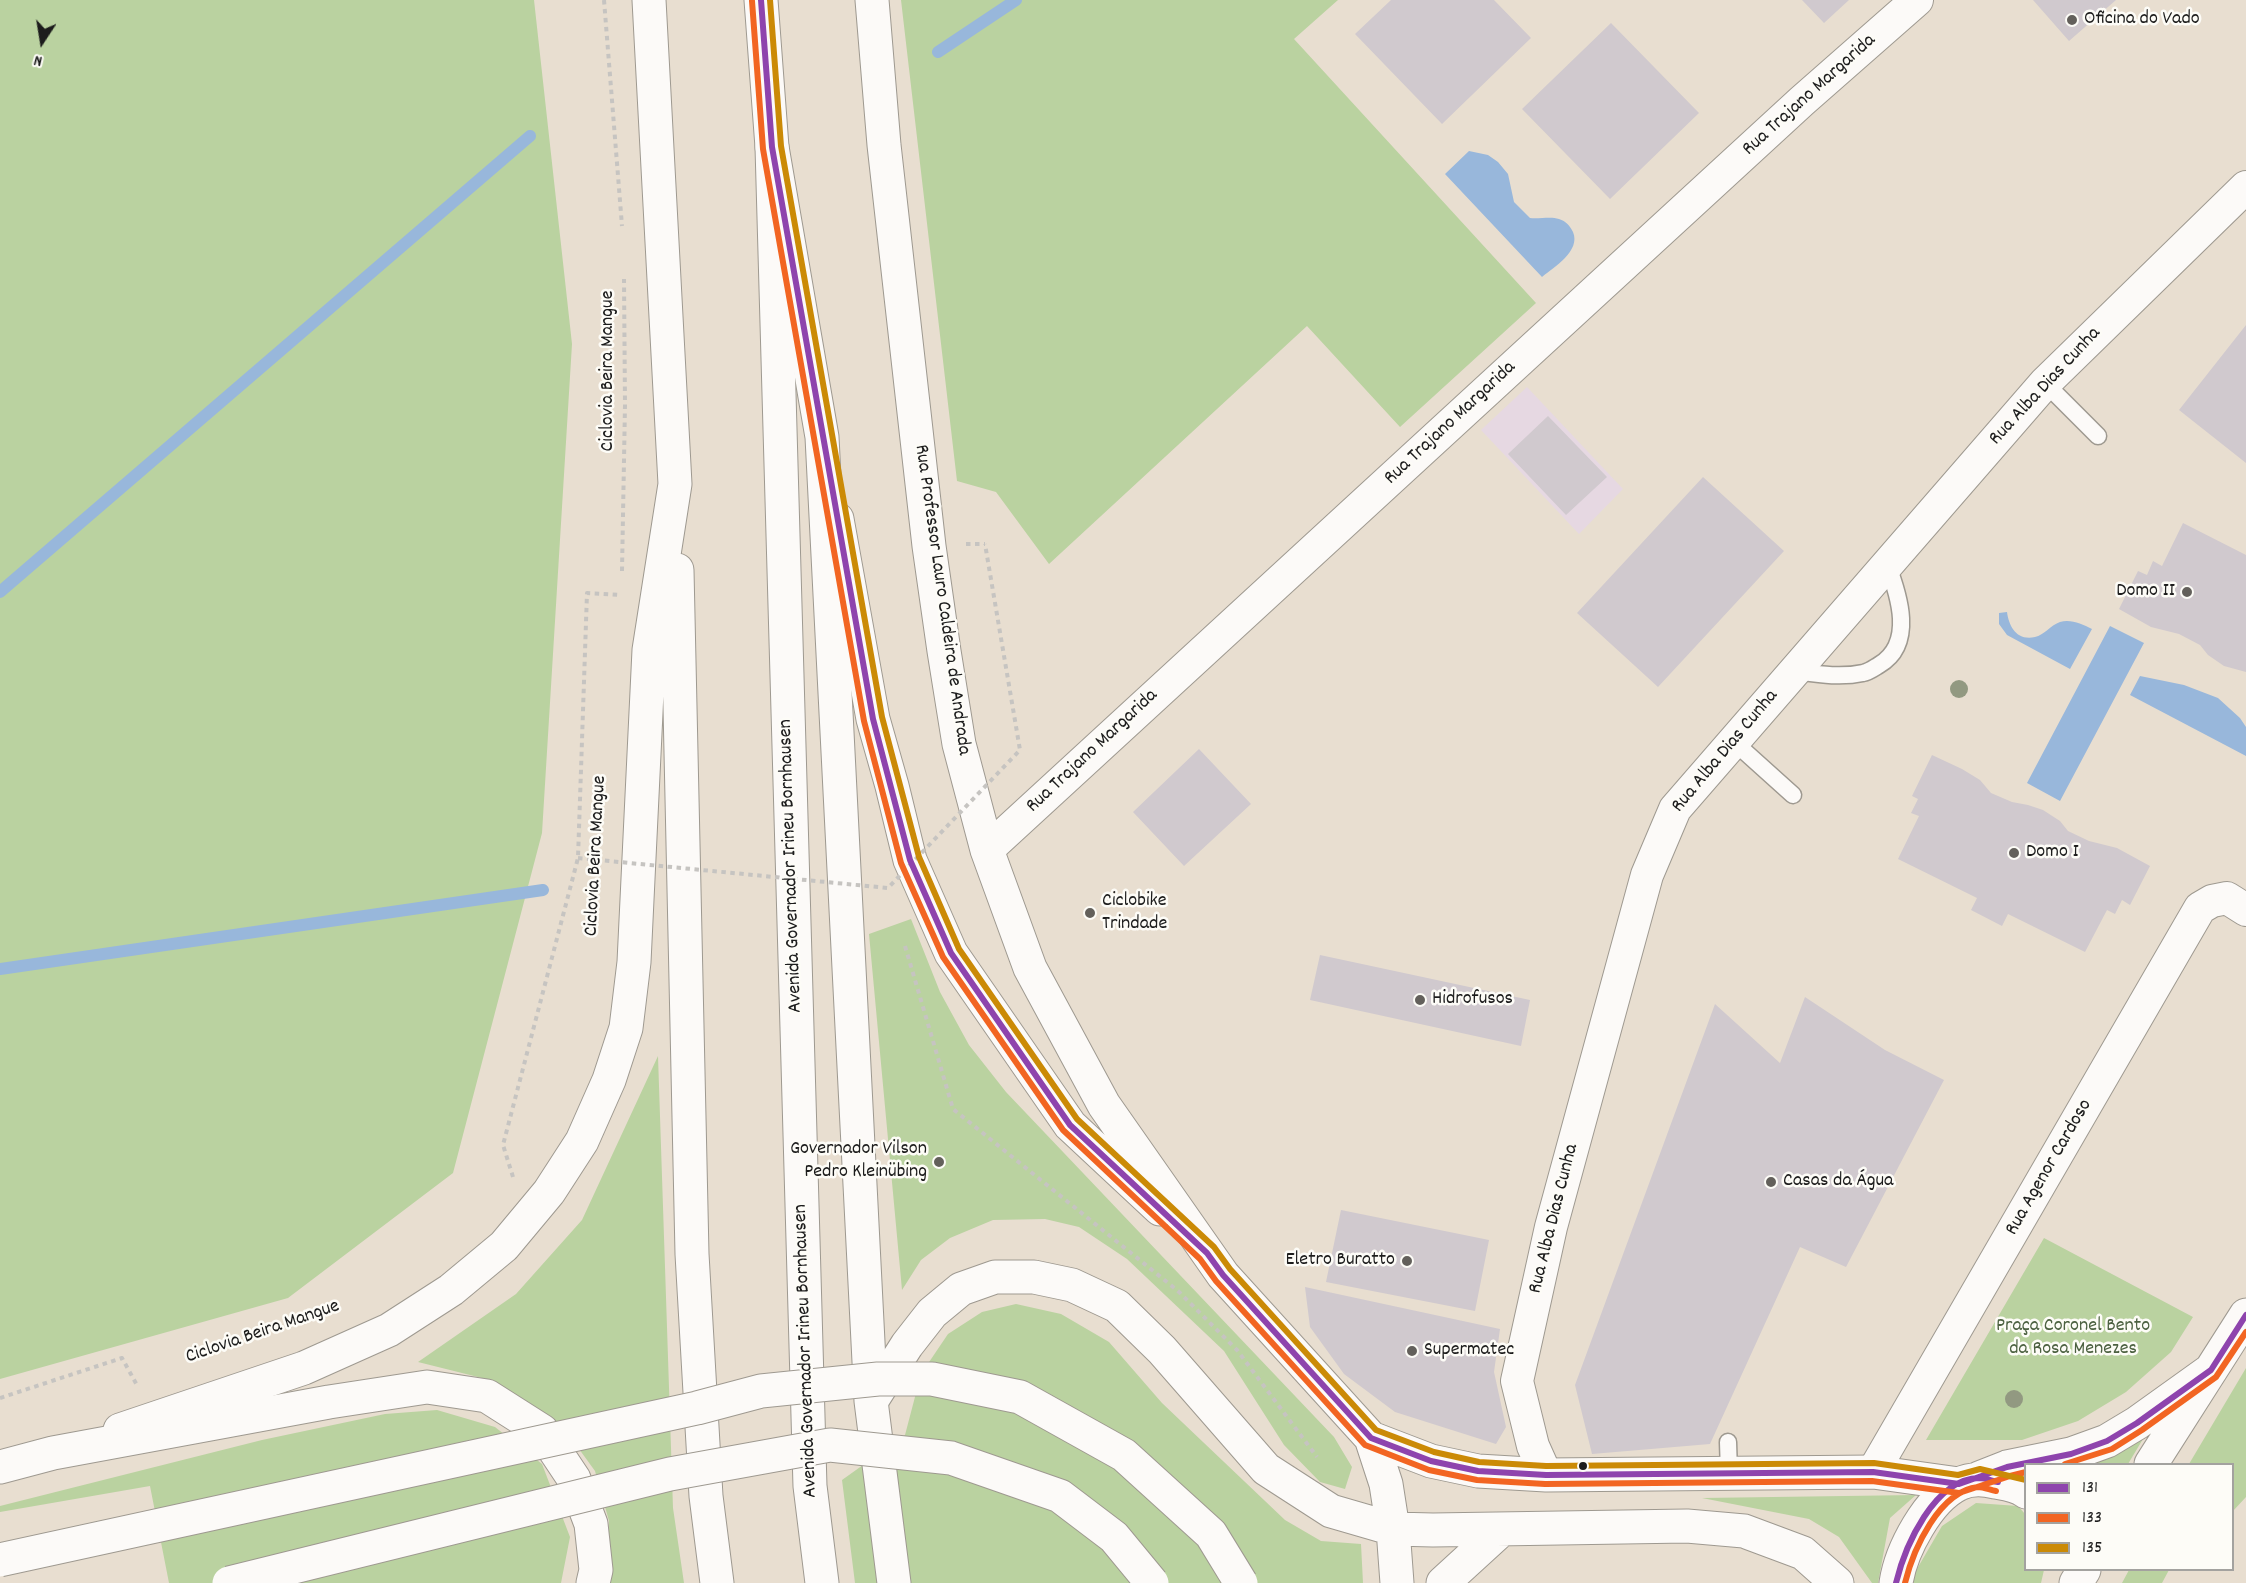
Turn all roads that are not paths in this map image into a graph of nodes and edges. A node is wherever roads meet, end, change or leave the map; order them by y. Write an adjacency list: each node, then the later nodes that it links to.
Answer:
1 (649, 0): 10 (main road)
2 (761, 0): 5 (main road)
3 (872, 0): 15 (main road, Rua Professor Lauro Caldeira de Andrada)
4 (1917, 0): 15 (street, Rua Trajano Margarida)
5 (772, 147): 9 (main road); 37 (main road, Avenida Governador Irineu Bornhausen)
6 (2246, 187): 7 (street, Rua Alba Dias Cunha)
7 (2045, 383): 8 (lane); 11 (street, Rua Alba Dias Cunha)
8 (2098, 436)
9 (822, 437): 17 (main road); 20 (main road)
10 (675, 484): 22 (main road); 36 (main road)
11 (1887, 564): 12 (street, Rua Alba Dias Cunha); 12 (lane)
12 (1794, 671): 13 (street, Rua Alba Dias Cunha)
13 (1733, 741): 14 (lane); 28 (street, Rua Alba Dias Cunha)
14 (1793, 795)
15 (987, 850): 17 (main road, Rua Professor Lauro Caldeira de Andrada)
16 (2246, 910): 27 (street, Rua Agenor Cardoso)
17 (1207, 1253): 21 (main road, Rua Professor Lauro Caldeira de Andrada)
18 (2246, 1315): 19 (main road)
19 (2211, 1370): 23 (main road); 24 (main road)
20 (871, 1401): 31 (main road); 38 (main road)
21 (1371, 1438): 28 (main road); 31 (main road)
22 (53, 1453): 26 (main road); 35 (main road)
23 (2027, 1463)
24 (2152, 1463)
25 (2024, 1464): 29 (main road)
26 (0, 1467)
27 (1873, 1472): 28 (main road); 29 (main road)
28 (1546, 1475)
29 (1969, 1481): 30 (main road); 44 (main road)
30 (2024, 1491)
31 (1393, 1529): 32 (main road); 41 (main road)
32 (1502, 1529): 42 (main road); 43 (main road)
33 (0, 1560): 40 (main road, bridge)
34 (229, 1583): 39 (main road, bridge)
35 (593, 1583)
36 (717, 1583)
37 (822, 1583)
38 (894, 1583)
39 (1152, 1583)
40 (1241, 1583)
41 (1397, 1583)
42 (1443, 1583)
43 (1837, 1583)
44 (1896, 1583)

